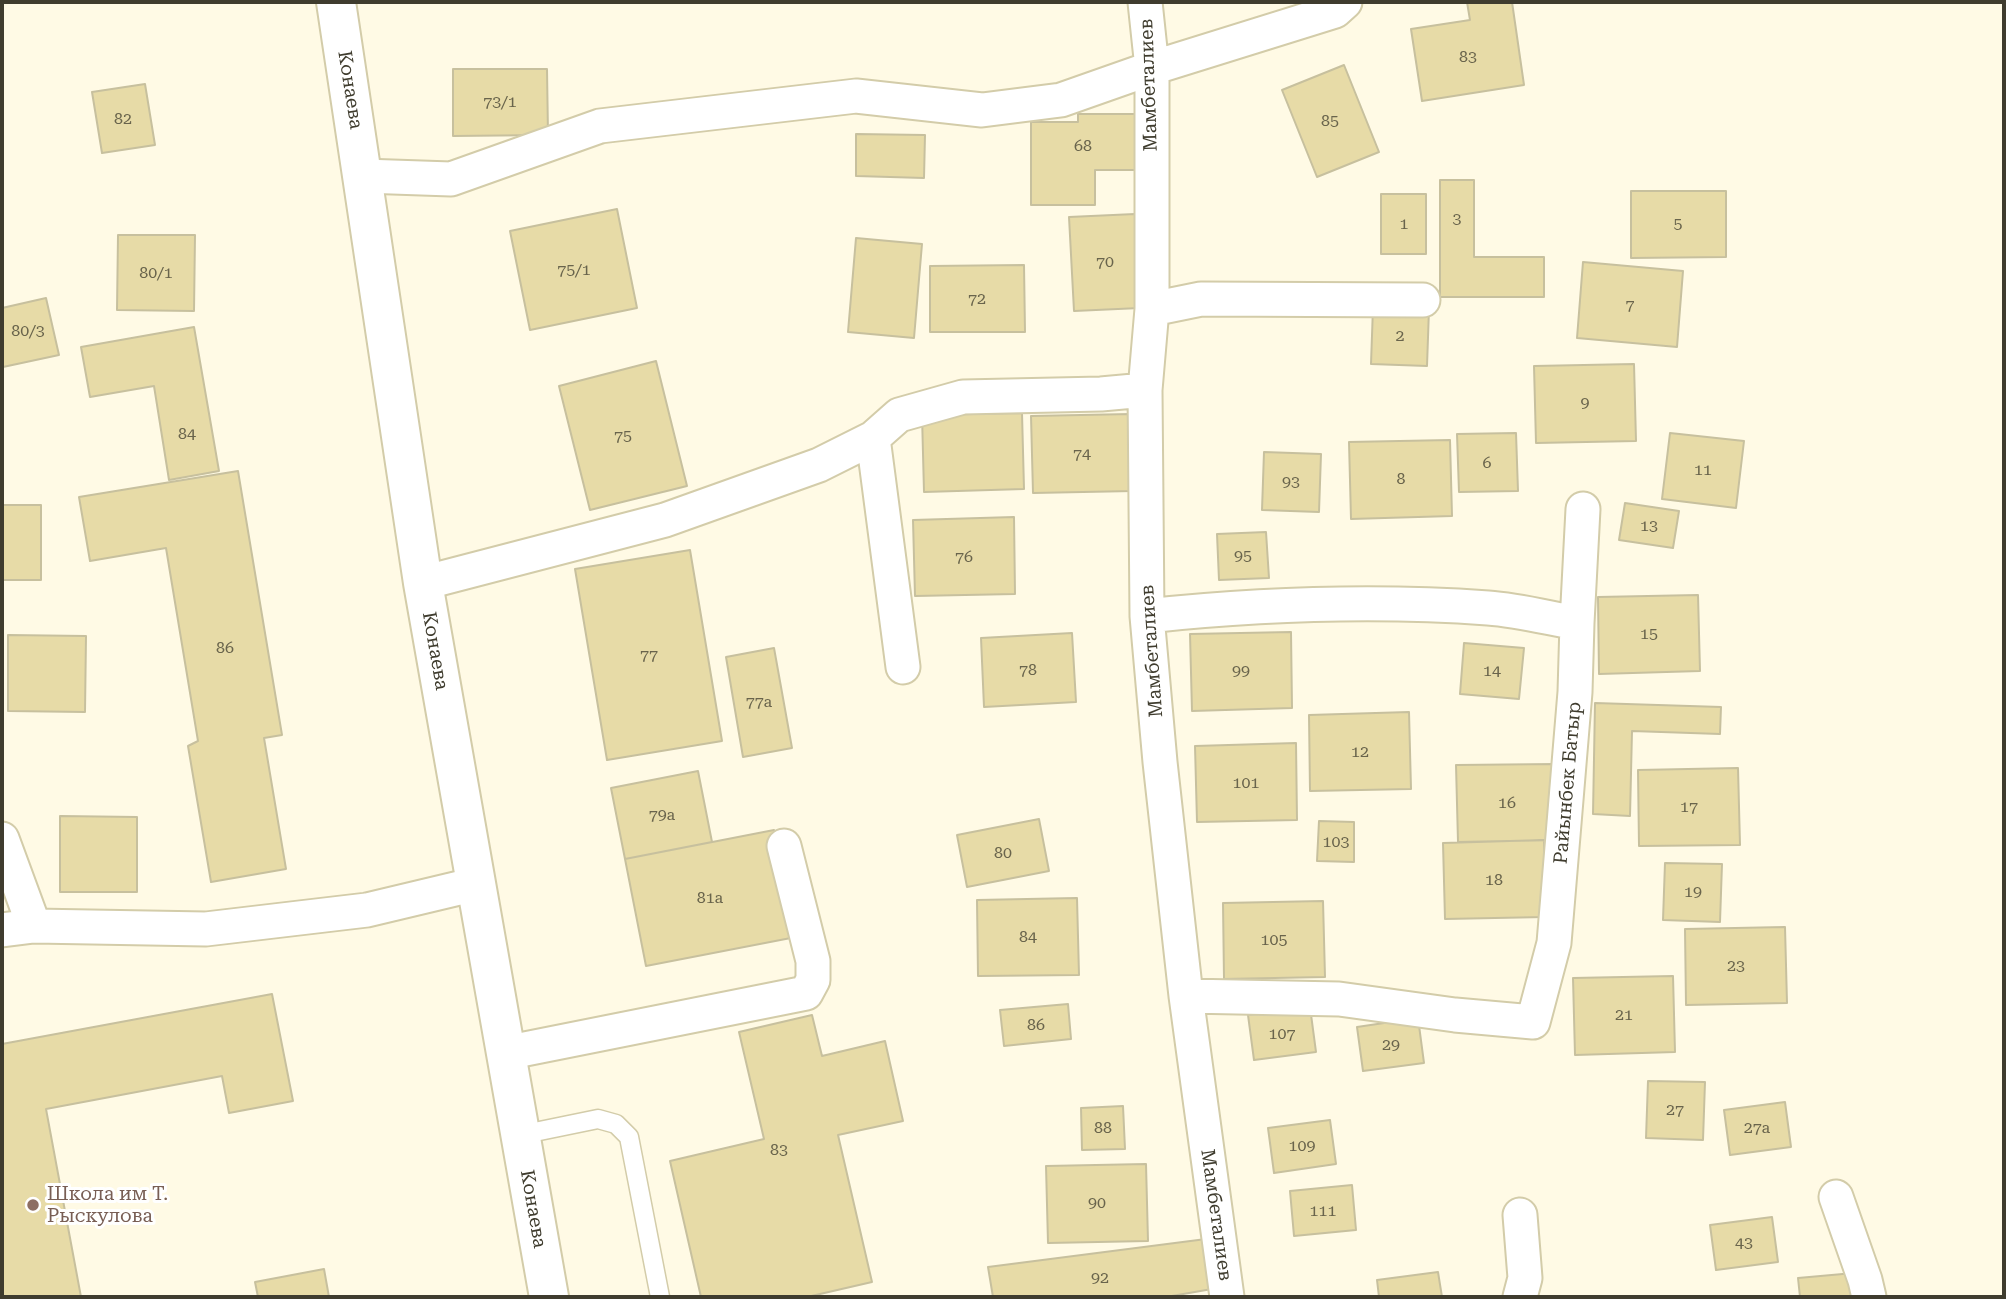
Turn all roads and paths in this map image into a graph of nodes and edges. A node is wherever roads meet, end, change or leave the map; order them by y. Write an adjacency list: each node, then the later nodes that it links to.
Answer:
1 (336, 2): 5 (main road, Конаева)
2 (1145, 2): 4 (street, Мамбеталиев)
3 (1345, 2): 4 (street)
4 (1152, 68): 5 (street); 7 (street, Мамбеталиев)
5 (363, 176): 11 (main road, Конаева)
6 (1423, 300): 7 (street)
7 (1152, 309): 8 (street, Мамбеталиев)
8 (1145, 390): 9 (street); 12 (street, Мамбеталиев)
9 (873, 438): 11 (street); 14 (street)
10 (1583, 509): 13 (street)
11 (423, 583): 17 (main road, Конаева)
12 (1147, 616): 13 (street); 20 (street, Мамбеталиев)
13 (1577, 623): 20 (street, Райынбек Батыр)
14 (903, 667)
15 (2, 839): 18 (street)
16 (784, 846): 21 (street)
17 (476, 884): 18 (street); 21 (main road, Конаева)
18 (34, 926): 19 (street)
19 (2, 930)
20 (1186, 996): 27 (street, Мамбеталиев)
21 (505, 1053): 22 (main road, Конаева)
22 (520, 1135): 25 (main road, Конаева); 26 (lane)
23 (1836, 1197): 29 (street)
24 (1520, 1215): 28 (street)
25 (549, 1297)
26 (660, 1297)
27 (1227, 1297)
28 (1520, 1297)
29 (1869, 1297)

